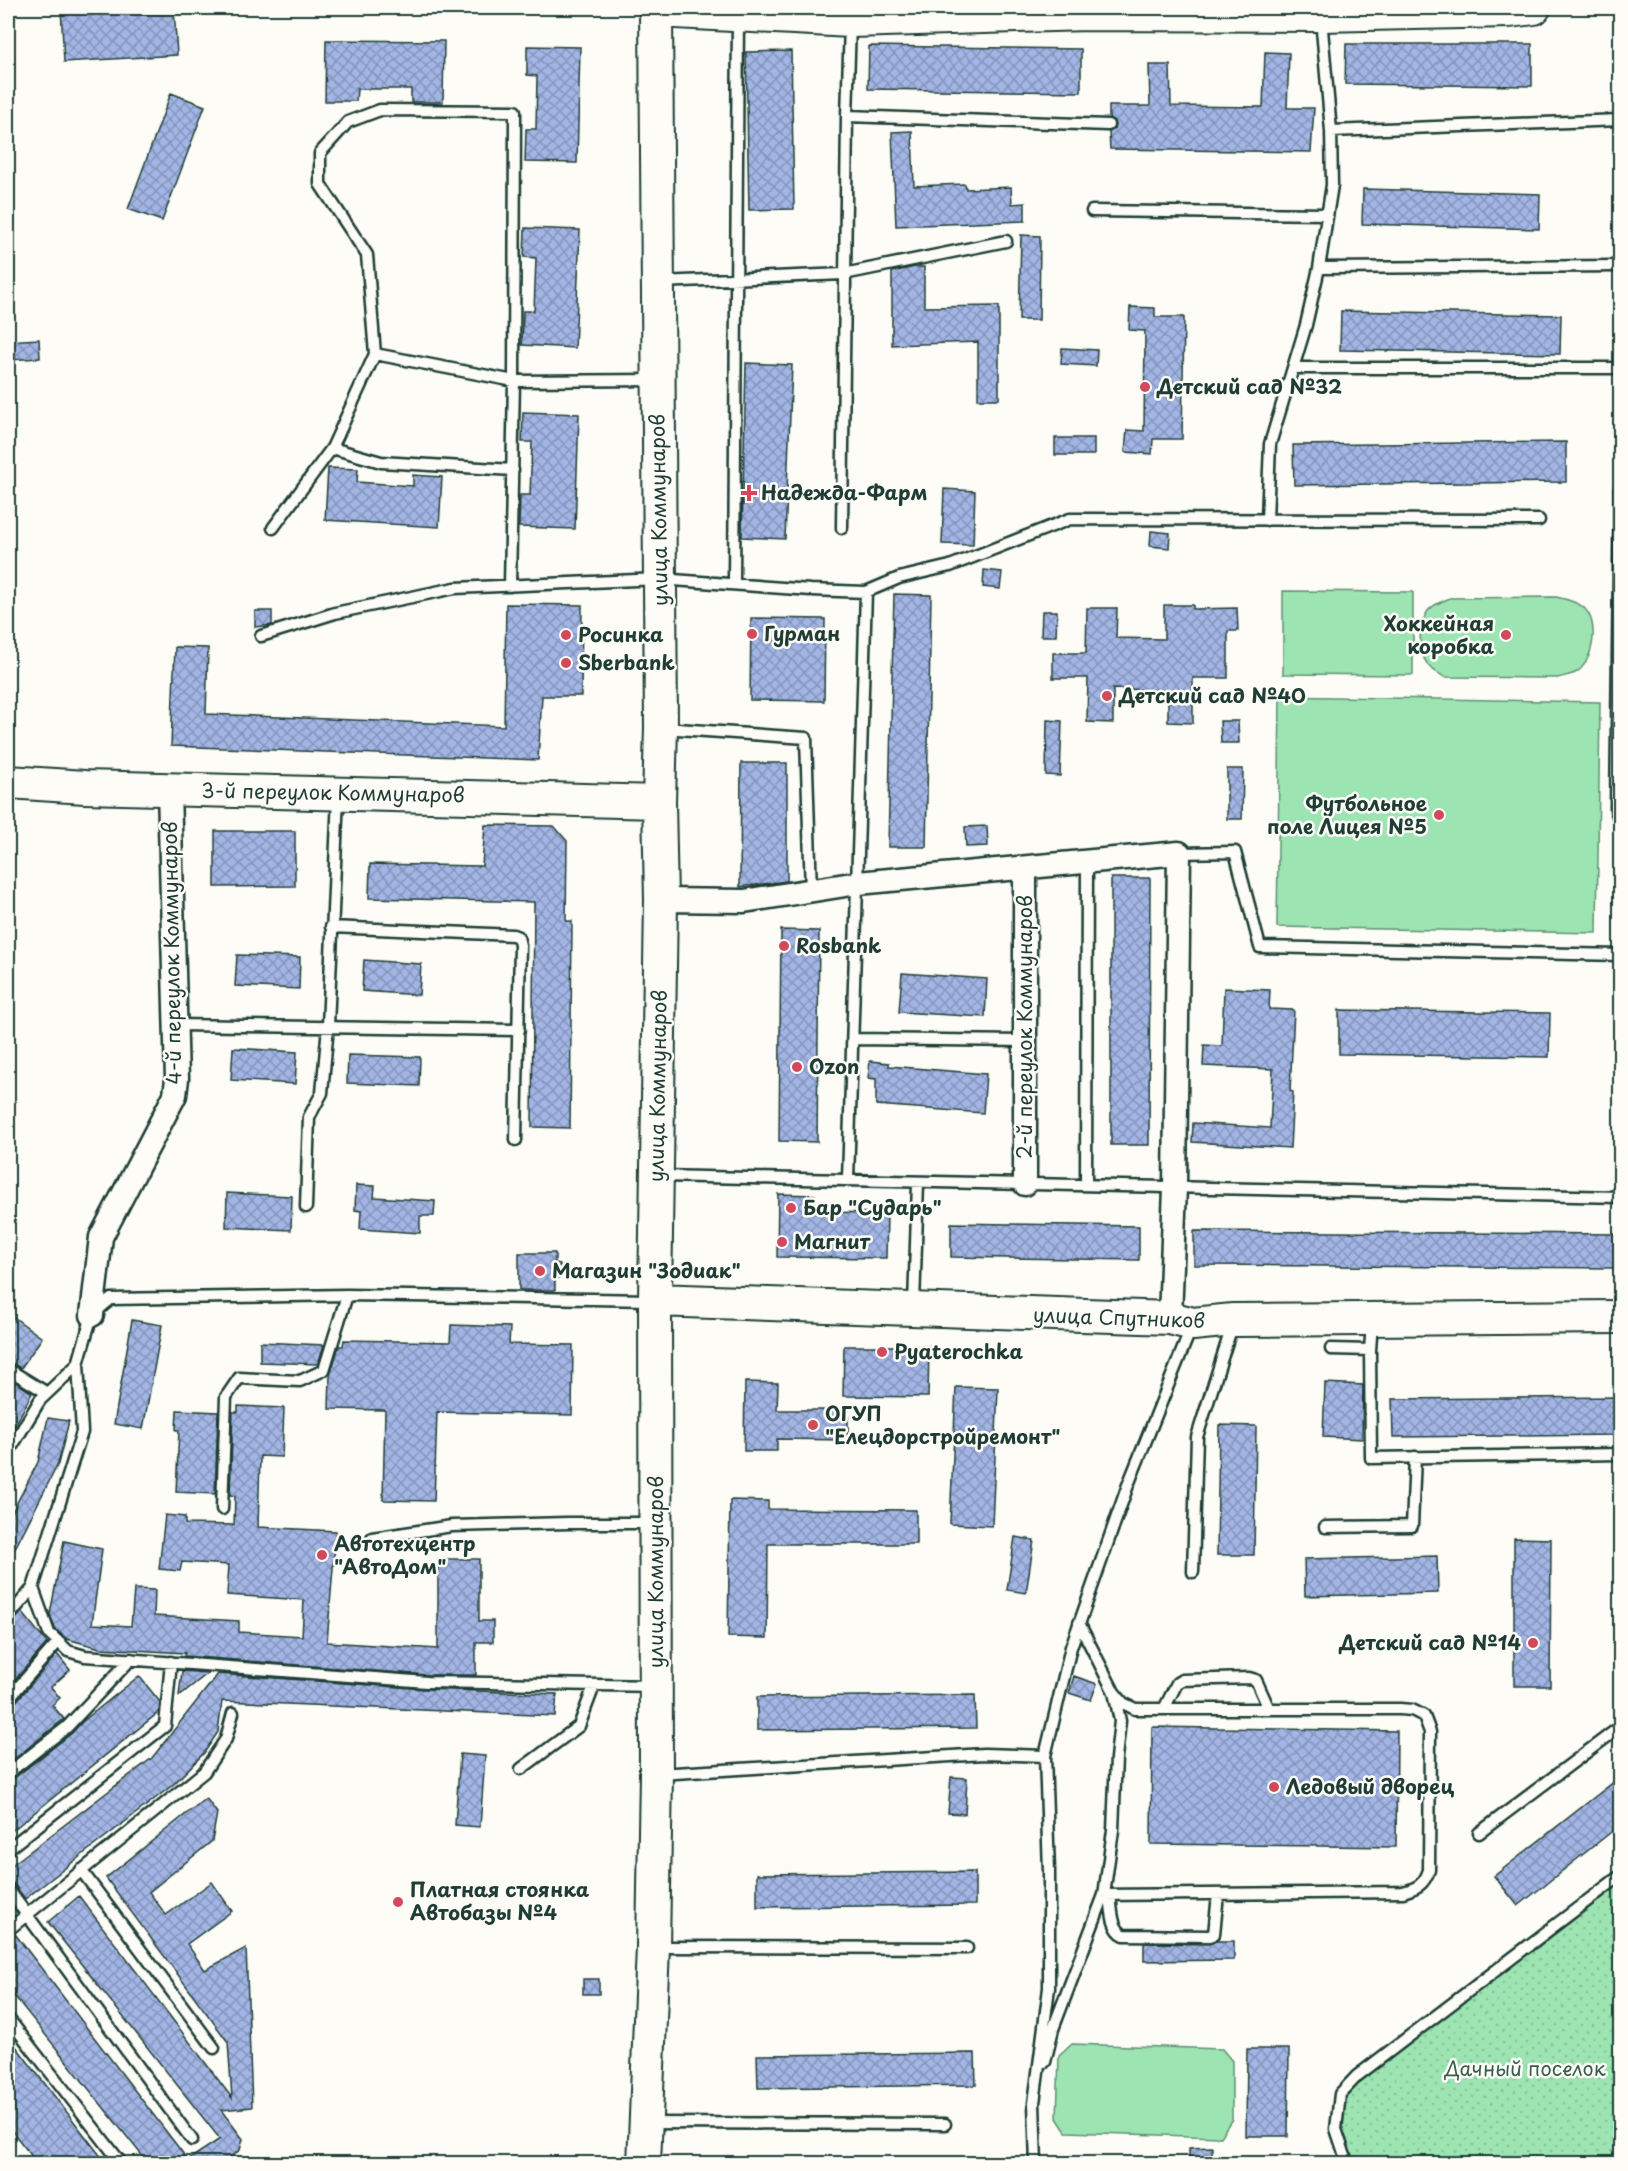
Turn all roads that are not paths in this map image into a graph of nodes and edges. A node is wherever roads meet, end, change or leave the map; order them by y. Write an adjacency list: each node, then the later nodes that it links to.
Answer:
1 (1534, 8): 4 (street)
2 (656, 9): 5 (street); 18 (street, улица Коммунаров)
3 (1088, 11): 4 (street); 6 (street)
4 (1308, 12): 10 (lane)
5 (738, 16): 6 (street); 17 (lane)
6 (851, 21): 7 (lane)
7 (847, 116): 9 (lane); 16 (lane)
8 (1620, 120): 10 (lane)
9 (1108, 125)
10 (1331, 131): 12 (lane)
11 (1092, 211): 12 (lane)
12 (1326, 214): 15 (lane)
13 (1006, 241): 16 (lane)
14 (1620, 266): 15 (lane)
15 (1319, 268): 20 (lane)
16 (844, 274): 17 (lane); 31 (lane)
17 (737, 278): 18 (lane); 33 (lane)
18 (660, 282): 22 (street, улица Коммунаров)
19 (375, 354): 23 (lane); 23 (lane); 24 (lane)
20 (1293, 368): 21 (lane); 28 (lane)
21 (1620, 368)
22 (657, 380): 23 (lane); 32 (street, улица Коммунаров)
23 (514, 381): 25 (lane)
24 (332, 448): 25 (lane); 30 (lane)
25 (513, 470): 34 (lane)
26 (1620, 488): 27 (lane)
27 (1620, 496): 42 (lane)
28 (1267, 520): 29 (lane); 35 (lane)
29 (1539, 520)
30 (273, 528)
31 (842, 528)
32 (659, 579): 33 (lane); 34 (lane); 37 (street, улица Коммунаров)
33 (734, 584): 35 (lane)
34 (510, 586): 36 (lane)
35 (866, 592): 46 (lane)
36 (261, 636)
37 (661, 728): 41 (street, улица Коммунаров); 47 (lane)
38 (8, 782): 39 (street, 3-й переулок Коммунаров)
39 (169, 789): 40 (street, 3-й переулок Коммунаров); 51 (street, 4-й переулок Коммунаров)
40 (338, 792): 41 (street, 3-й переулок Коммунаров); 49 (lane)
41 (659, 802): 48 (street, улица Коммунаров)
42 (1620, 821)
43 (1179, 853): 44 (street); 50 (lane); 62 (street)
44 (1087, 862): 45 (street); 61 (lane)
45 (1025, 869): 46 (street); 55 (street, 2-й переулок Коммунаров)
46 (858, 884): 47 (street); 54 (lane)
47 (811, 891): 48 (street)
48 (661, 900): 57 (street, улица Коммунаров)
49 (331, 927): 52 (lane); 53 (lane)
50 (1620, 955)
51 (174, 1025): 52 (lane); 68 (street, 4-й переулок Коммунаров)
52 (328, 1026): 53 (lane); 64 (lane)
53 (519, 1030): 56 (lane)
54 (854, 1039): 55 (lane); 58 (lane)
55 (1026, 1041): 60 (street, 2-й переулок Коммунаров)
56 (516, 1140)
57 (657, 1176): 58 (lane); 66 (street, улица Коммунаров)
58 (848, 1180): 59 (lane)
59 (918, 1183): 60 (lane); 67 (lane)
60 (1025, 1185): 61 (lane)
61 (1086, 1185): 62 (lane)
62 (1175, 1187): 63 (lane); 72 (street)
63 (1620, 1197)
64 (306, 1207)
65 (347, 1295): 66 (lane); 68 (lane); 81 (lane)
66 (655, 1300): 67 (street, улица Спутников); 82 (street, улица Коммунаров)
67 (914, 1310): 72 (street, улица Спутников)
68 (92, 1315): 75 (lane)
69 (1620, 1317): 70 (street, улица Спутников)
70 (1372, 1319): 71 (street, улица Спутников); 74 (lane)
71 (1233, 1320): 72 (street, улица Спутников); 85 (lane)
72 (1181, 1321): 88 (lane)
73 (1331, 1348): 74 (lane)
74 (1370, 1350): 80 (lane)
75 (78, 1364): 77 (lane); 86 (lane)
76 (8, 1369): 77 (lane)
77 (48, 1393): 78 (lane)
78 (9, 1447)
79 (1620, 1454): 80 (lane)
80 (1415, 1457): 83 (lane)
81 (222, 1509)
82 (656, 1523): 84 (lane); 93 (street, улица Коммунаров)
83 (1325, 1527)
84 (372, 1538)
85 (1193, 1572)
86 (33, 1588): 87 (lane); 89 (lane)
87 (8, 1617)
88 (1079, 1623): 94 (lane); 100 (lane)
89 (58, 1642): 90 (lane); 95 (lane)
90 (131, 1659): 91 (lane); 102 (lane)
91 (171, 1662): 92 (lane); 105 (lane)
92 (594, 1686): 93 (lane); 101 (lane)
93 (656, 1686): 103 (street, улица Коммунаров)
94 (1114, 1692): 96 (lane); 110 (lane)
95 (8, 1699)
96 (1164, 1709): 97 (lane); 97 (lane)
97 (1269, 1709): 109 (lane)
98 (233, 1713): 106 (lane)
99 (1620, 1727): 104 (lane)
100 (1045, 1756): 103 (lane); 117 (lane)
101 (521, 1769)
102 (8, 1773)
103 (656, 1774): 113 (street, улица Коммунаров)
104 (1479, 1833)
105 (8, 1849)
106 (81, 1870): 111 (lane); 116 (lane)
107 (1620, 1876): 124 (lane)
108 (8, 1889): 111 (lane)
109 (1218, 1894): 110 (lane); 110 (lane)
110 (1107, 1895): 117 (lane)
111 (27, 1914): 112 (lane); 120 (lane)
112 (8, 1930)
113 (653, 1947): 114 (lane); 118 (street, улица Коммунаров)
114 (967, 1948)
115 (8, 2018): 121 (lane)
116 (214, 2048)
117 (1034, 2103): 123 (lane)
118 (646, 2123): 119 (lane); 122 (street, улица Коммунаров)
119 (945, 2124)
120 (192, 2140)
121 (122, 2163)
122 (644, 2163)
123 (1036, 2163)
124 (1351, 2163)

